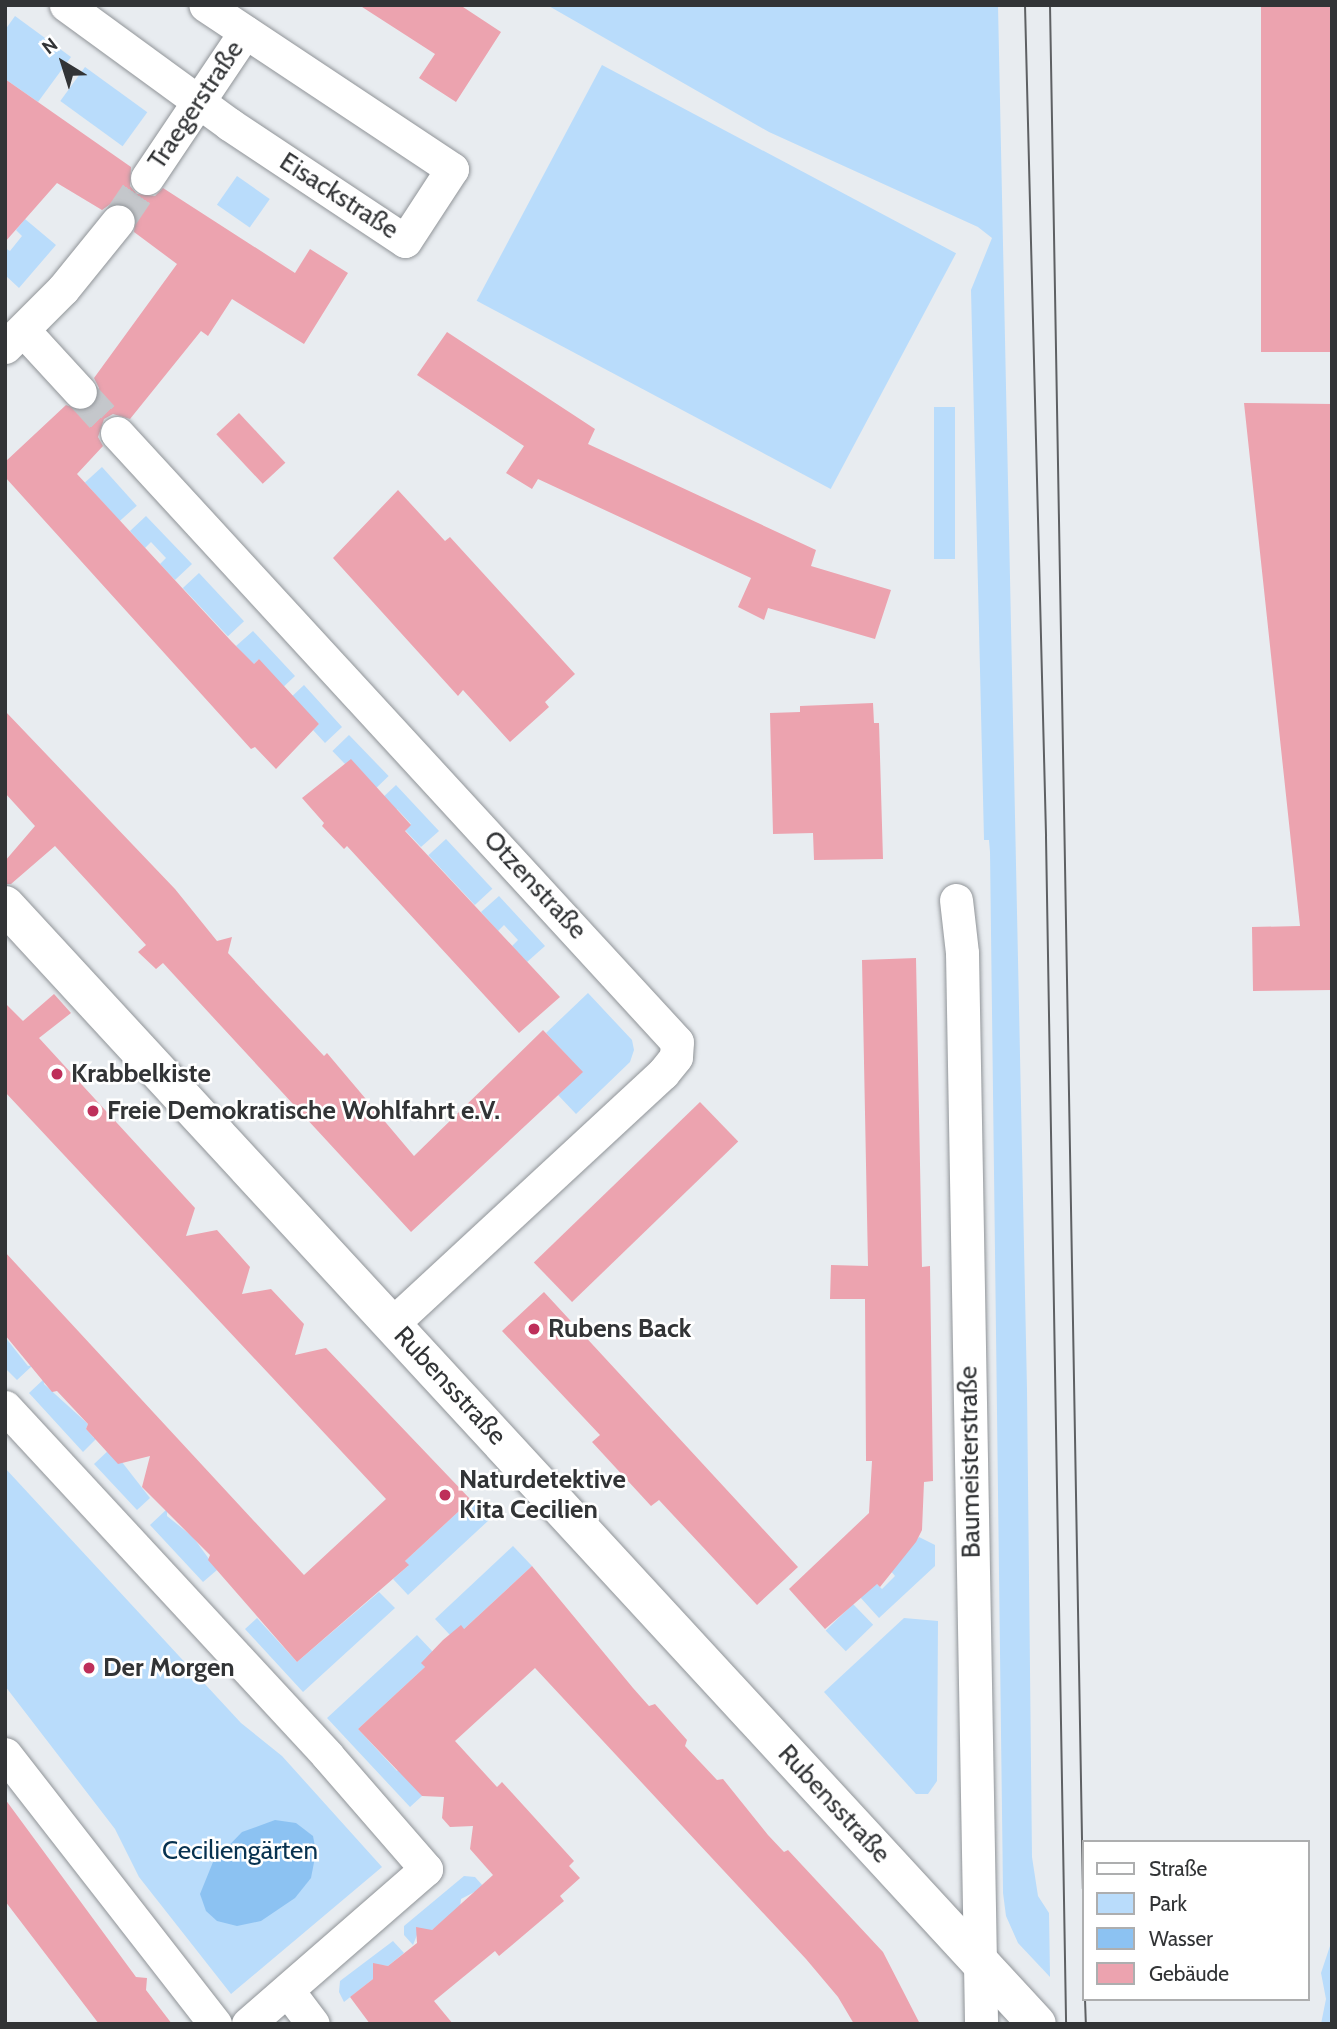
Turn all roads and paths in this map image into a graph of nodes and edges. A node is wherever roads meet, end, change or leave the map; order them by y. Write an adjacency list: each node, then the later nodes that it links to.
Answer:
1 (66, 5): 4 (street, Eisackstraße)
2 (205, 5): 3 (street, Eisackstraße)
3 (245, 32): 4 (street, Traegerstraße); 4 (street, Eisackstraße)
4 (199, 101): 5 (street, Traegerstraße)
5 (147, 178)
6 (118, 221): 7 (street)
7 (14, 339): 8 (street)
8 (80, 392)
9 (117, 433): 12 (street, Otzenstraße)
10 (956, 900): 15 (street, Baumeisterstraße)
11 (5, 905): 12 (street, Rubensstraße)
12 (392, 1324): 15 (street, Rubensstraße)
13 (5, 1407): 16 (street)
14 (5, 1754): 17 (street)
15 (982, 1967): 20 (street, Baumeisterstraße); 21 (street, Rubensstraße)
16 (288, 1991): 18 (street); 19 (street)
17 (215, 2024)
18 (248, 2024)
19 (313, 2024)
20 (981, 2024)
21 (1037, 2024)

